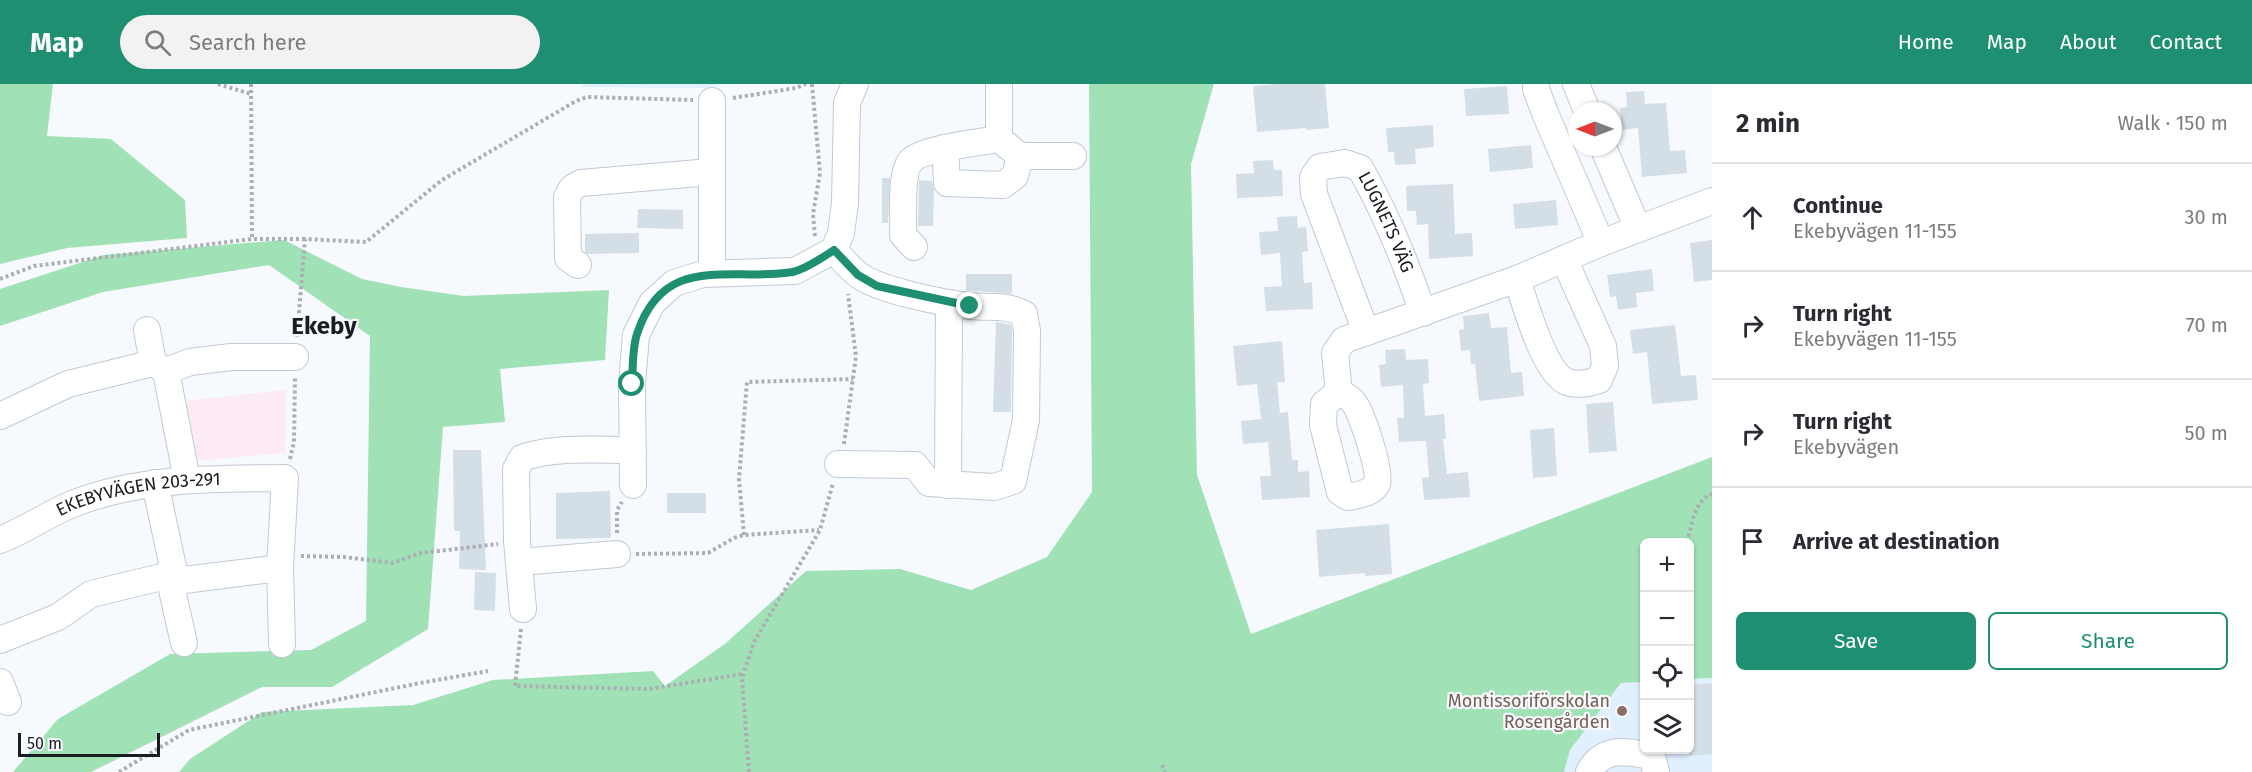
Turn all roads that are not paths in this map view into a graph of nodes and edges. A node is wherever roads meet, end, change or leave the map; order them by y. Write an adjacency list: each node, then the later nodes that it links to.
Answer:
1 (855, 84): 17 (street)
2 (999, 84): 7 (street)
3 (1536, 84): 15 (street)
4 (1576, 84): 6 (street)
5 (712, 101): 12 (street)
6 (1583, 102)
7 (999, 139): 8 (street); 9 (street)
8 (945, 148): 9 (street); 16 (street)
9 (1020, 156): 10 (street)
10 (1073, 156)
11 (1607, 156): 14 (street)
12 (711, 172): 19 (street); 20 (street)
13 (1712, 201): 14 (street)
14 (1638, 229): 15 (street)
15 (1601, 243): 18 (street)
16 (915, 247)
17 (828, 254): 20 (street); 22 (street)
18 (1564, 259): 21 (street); 21 (street)
19 (578, 265)
20 (712, 273): 30 (street)
21 (1517, 279): 23 (street)
22 (960, 304): 35 (street); 35 (street)
23 (1423, 313): 25 (street); 25 (street, LUGNETS VÄG)
24 (147, 330): 27 (street)
25 (1366, 332): 28 (street)
26 (295, 357): 27 (street)
27 (160, 367): 29 (street); 32 (street)
28 (1339, 392)
29 (0, 416)
30 (633, 450): 34 (street); 37 (street)
31 (838, 464): 35 (street)
32 (187, 480): 33 (street, EKEBYVÄGEN 203-291); 39 (street, EKEBYVÄGEN 203-291)
33 (155, 483): 36 (street, EKEBYVÄGEN 203-291); 40 (street)
34 (633, 485)
35 (948, 485)
36 (3, 531)
37 (518, 552): 38 (street); 41 (street)
38 (617, 554)
39 (280, 562): 40 (street); 44 (street)
40 (175, 578): 42 (street); 43 (street)
41 (524, 609)
42 (0, 640)
43 (184, 643)
44 (282, 644)
45 (1589, 772): 46 (street)
46 (1656, 772)

